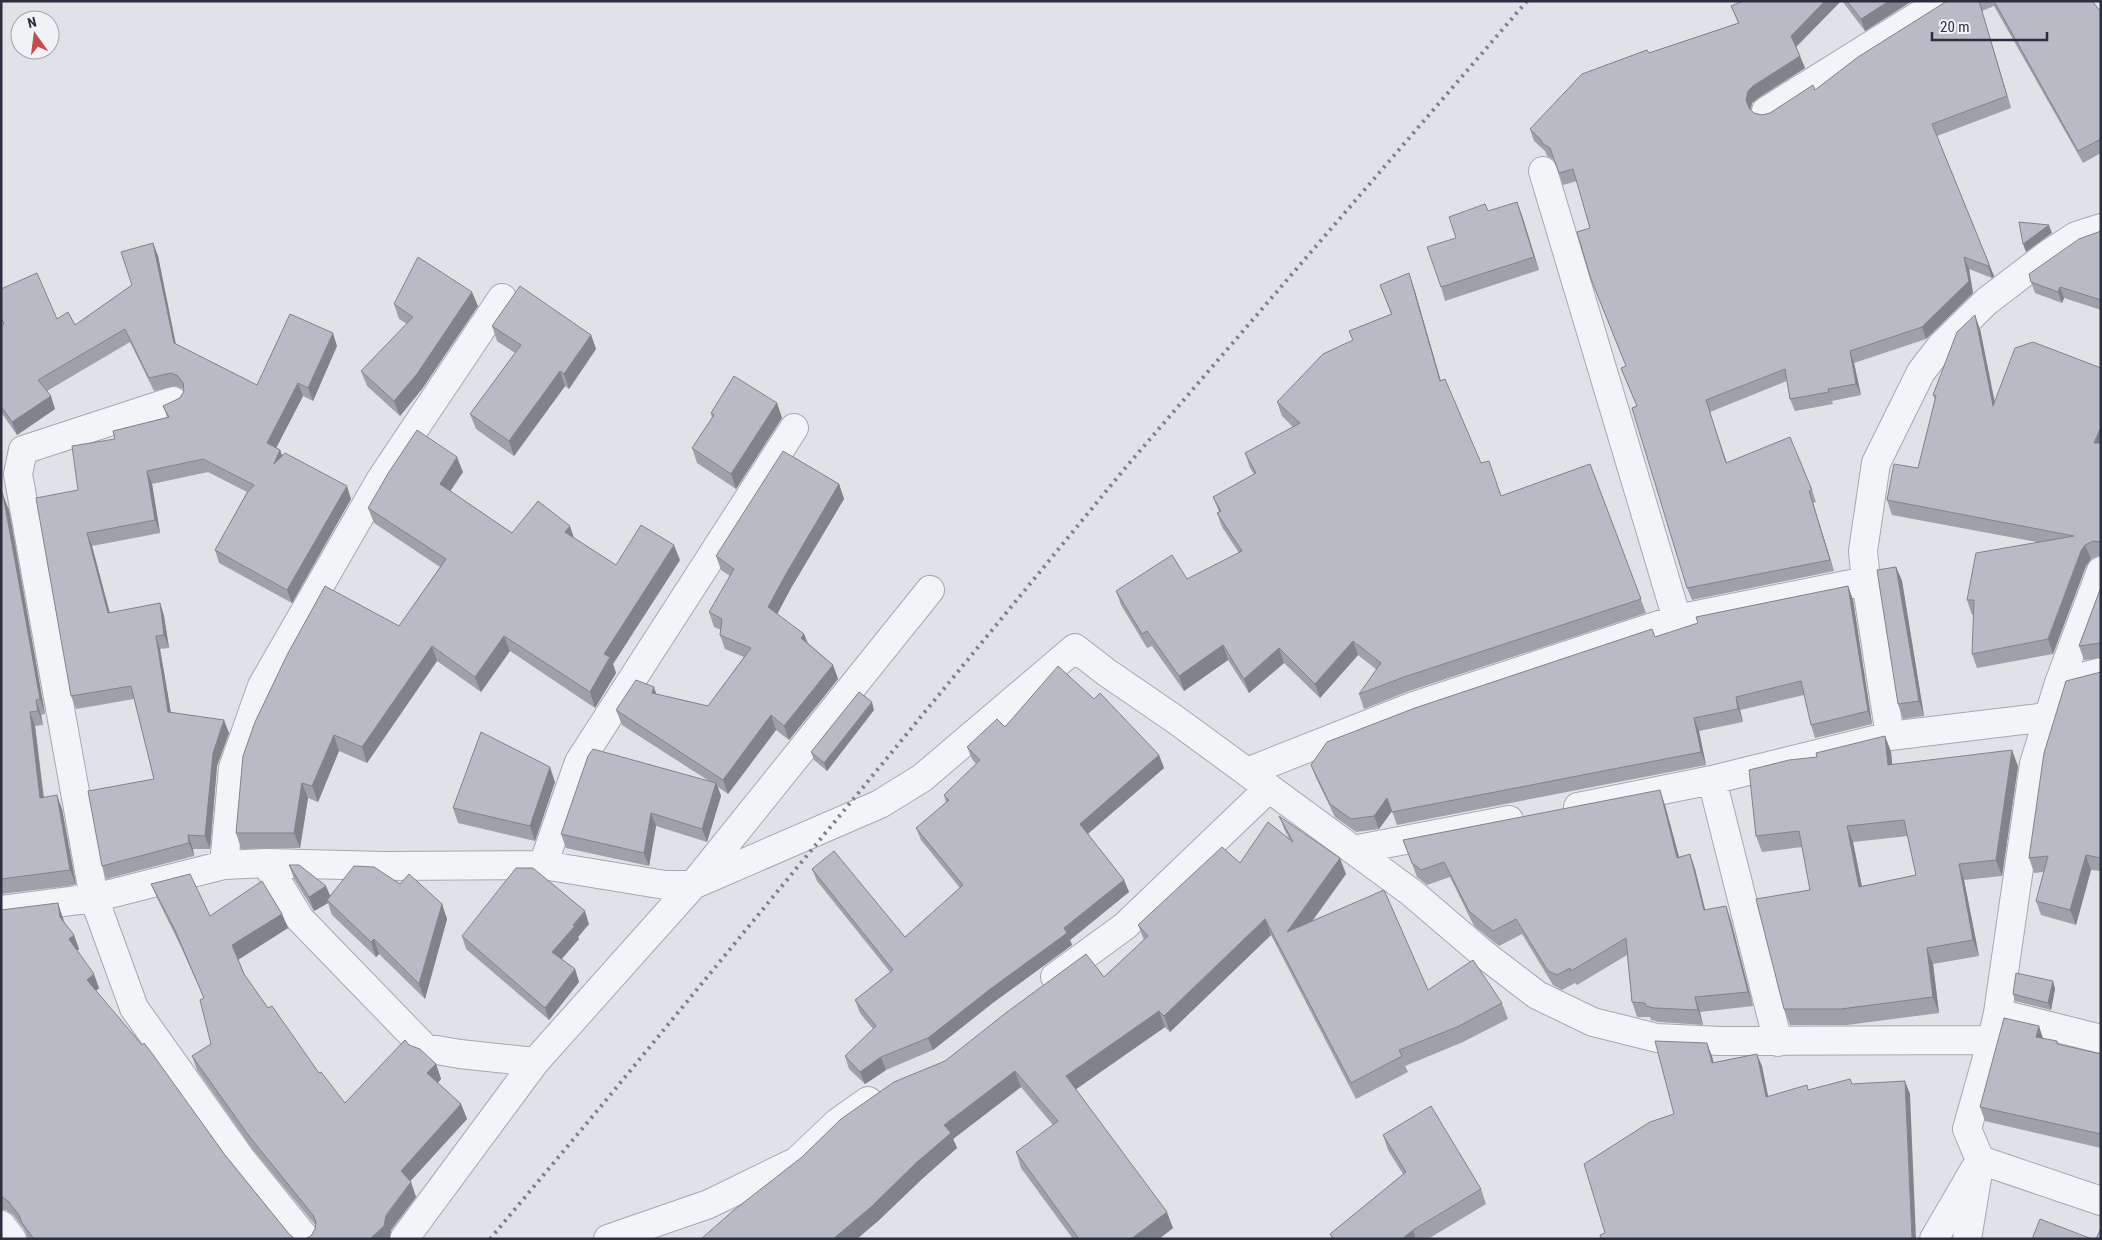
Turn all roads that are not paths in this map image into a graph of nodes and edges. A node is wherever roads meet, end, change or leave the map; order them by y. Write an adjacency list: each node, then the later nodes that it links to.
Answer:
1 (1942, 1): 2 (street)
2 (1766, 111)
3 (1543, 171): 11 (street)
4 (2101, 228): 9 (street)
5 (502, 298): 20 (street)
6 (172, 401): 23 (street)
7 (794, 428): 21 (street)
8 (2101, 571): 13 (street)
9 (1866, 581): 11 (street); 15 (street)
10 (930, 590): 22 (street)
11 (1677, 619): 16 (street)
12 (2101, 672): 13 (street)
13 (2058, 683): 14 (street)
14 (2047, 717): 15 (street); 26 (street)
15 (1890, 736): 17 (street)
16 (1258, 780): 18 (street); 22 (street); 25 (street)
17 (1712, 780): 18 (street); 29 (street)
18 (1353, 850): 29 (street)
19 (266, 863): 20 (street); 21 (street); 30 (street)
20 (224, 865): 23 (street)
21 (543, 865): 22 (street)
22 (692, 885): 30 (street)
23 (94, 898): 24 (street); 36 (street)
24 (1, 910)
25 (1034, 993)
26 (1998, 1013): 27 (street); 28 (street)
27 (2101, 1039)
28 (1992, 1040): 29 (street); 32 (street)
29 (1778, 1042)
30 (535, 1062): 37 (street)
31 (892, 1084): 38 (street)
32 (1980, 1160): 33 (street); 39 (street); 40 (street)
33 (2101, 1202)
34 (1, 1225): 35 (street)
35 (12, 1239)
36 (306, 1239)
37 (404, 1239)
38 (608, 1239)
39 (1934, 1239)
40 (1967, 1239)

